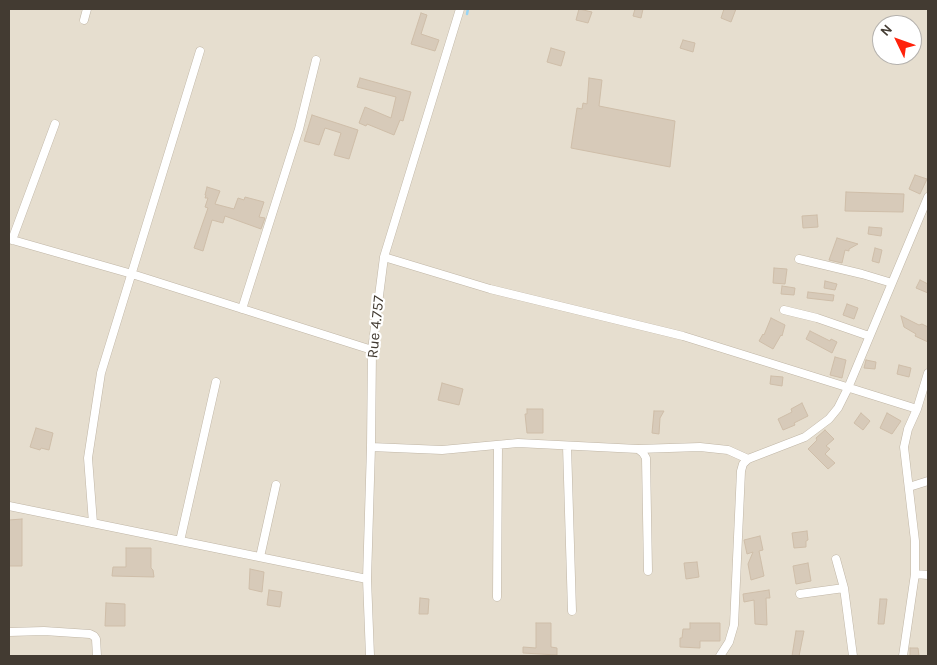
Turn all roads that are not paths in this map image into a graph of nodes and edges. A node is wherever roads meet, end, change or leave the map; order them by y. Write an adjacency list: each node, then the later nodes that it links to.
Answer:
1 (87, 9): 3 (street)
2 (460, 9): 9 (street, Rue 4.757)
3 (84, 20)
4 (200, 51): 11 (street)
5 (316, 60): 13 (street)
6 (55, 124): 8 (street)
7 (928, 197): 12 (street)
8 (10, 240): 11 (street)
9 (384, 257): 16 (street, Rue 4.757); 19 (street)
10 (800, 259): 12 (street)
11 (132, 274): 13 (street); 30 (street)
12 (892, 283): 15 (street)
13 (242, 309): 16 (street)
14 (784, 310): 15 (street)
15 (869, 336): 19 (street)
16 (372, 350): 23 (street, Rue 4.757)
17 (928, 373): 20 (street)
18 (216, 382): 31 (street)
19 (848, 388): 20 (street); 25 (street)
20 (917, 409): 28 (street)
21 (498, 445): 22 (street); 23 (street); 40 (street)
22 (567, 446): 24 (street); 41 (street)
23 (371, 447): 37 (street, Rue 4.757)
24 (638, 449): 25 (street); 34 (street)
25 (748, 459): 45 (street)
26 (928, 481): 28 (street)
27 (276, 485): 32 (street)
28 (909, 487): 35 (street)
29 (9, 506): 30 (street)
30 (93, 523): 31 (street)
31 (180, 541): 32 (street)
32 (260, 557): 37 (street)
33 (836, 559): 38 (street)
34 (648, 571)
35 (915, 574): 36 (street); 47 (street)
36 (928, 575)
37 (367, 579): 44 (street, Rue 4.757)
38 (844, 588): 39 (street); 46 (street)
39 (800, 594)
40 (497, 597)
41 (572, 611)
42 (9, 632): 43 (street)
43 (97, 656)
44 (370, 656)
45 (720, 656)
46 (852, 656)
47 (903, 656)

